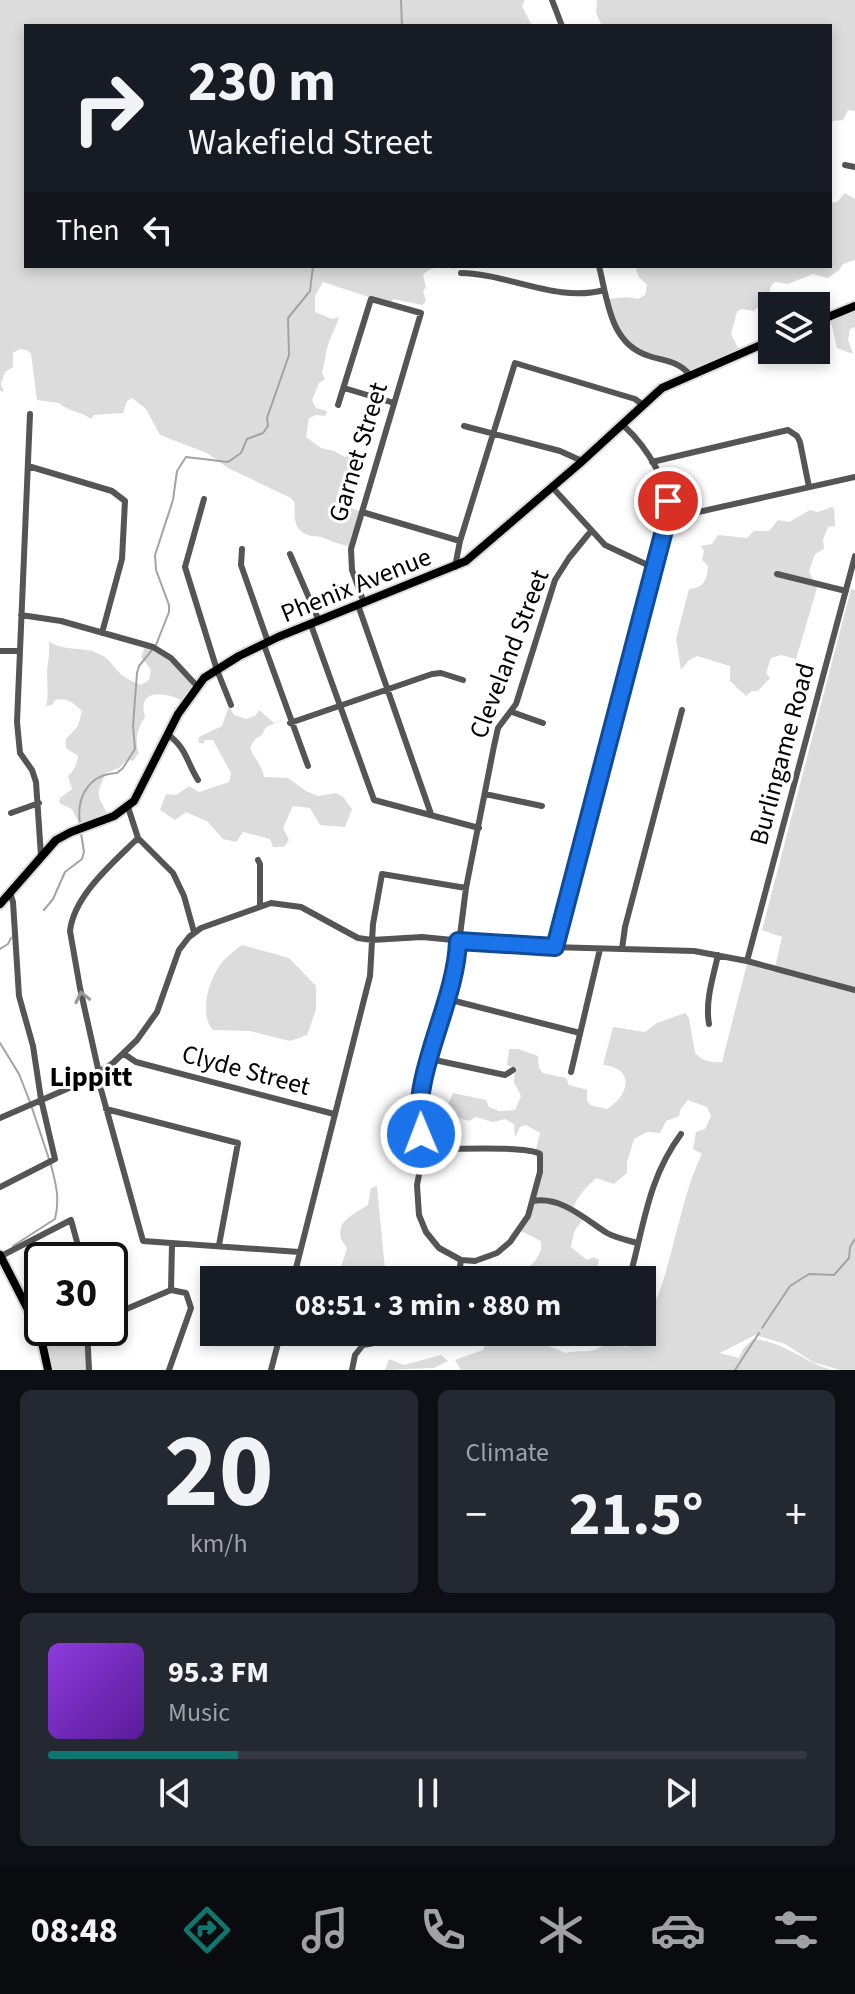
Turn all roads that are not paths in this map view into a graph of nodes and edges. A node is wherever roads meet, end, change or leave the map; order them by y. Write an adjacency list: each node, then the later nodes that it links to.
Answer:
1 (552, 0): 2 (street)
2 (561, 24)
3 (845, 165): 4 (street)
4 (855, 167)
5 (599, 268): 7 (street)
6 (461, 273): 7 (street)
7 (604, 290): 11 (street)
8 (855, 306): 9 (main road)
9 (830, 316)
10 (758, 346): 12 (main road, Phenix Avenue)
11 (675, 363): 12 (street); 13 (street)
12 (689, 374): 13 (main road, Phenix Avenue)
13 (680, 378): 17 (main road, Phenix Avenue)
14 (344, 388): 15 (street); 15 (street, Garnet Street); 16 (street)
15 (394, 403): 29 (street, Garnet Street)
16 (338, 405)
17 (643, 405): 19 (main road, Phenix Avenue); 21 (street)
18 (30, 414): 24 (street)
19 (623, 425): 22 (main road, Phenix Avenue); 23 (street)
20 (464, 426): 21 (street)
21 (494, 432): 22 (street); 32 (street)
22 (582, 461): 26 (main road, Phenix Avenue)
23 (652, 462): 27 (street); 30 (street)
24 (28, 466): 41 (street); 43 (street)
25 (855, 477): 27 (street)
26 (552, 487): 31 (street); 36 (main road, Phenix Avenue)
27 (809, 487): 30 (street)
28 (204, 499): 47 (street)
29 (362, 512): 32 (street); 40 (street, Garnet Street)
30 (667, 519): 37 (street)
31 (591, 531): 37 (street); 54 (street, Cleveland Street)
32 (460, 541): 36 (street)
33 (242, 549): 44 (street)
34 (290, 554): 42 (street)
35 (855, 556): 39 (street, Burlingame Road)
36 (455, 567): 40 (main road, Phenix Avenue)
37 (654, 568): 77 (street)
38 (777, 574): 39 (street)
39 (846, 591): 81 (street, Burlingame Road)
40 (361, 604): 42 (main road, Phenix Avenue); 50 (street, Garnet Street)
41 (21, 615): 43 (street); 46 (street)
42 (315, 623): 44 (main road, Phenix Avenue); 52 (street)
43 (102, 633): 49 (street)
44 (266, 644): 47 (main road, Phenix Avenue); 55 (street)
45 (0, 651): 46 (street)
46 (18, 651): 61 (street)
47 (217, 670): 49 (main road, Phenix Avenue); 51 (street)
48 (463, 680): 50 (street)
49 (197, 686): 57 (main road, Phenix Avenue)
50 (388, 689): 52 (street); 65 (street, Garnet Street)
51 (231, 705)
52 (340, 707): 55 (street); 65 (street)
53 (682, 710): 79 (street)
54 (512, 712): 56 (street); 60 (street, Cleveland Street)
55 (290, 723): 58 (street)
56 (543, 723)
57 (167, 734): 59 (street); 63 (main road, Phenix Avenue)
58 (308, 766)
59 (198, 780)
60 (485, 794): 62 (street); 66 (street, Cleveland Street)
61 (39, 803): 64 (street); 68 (street)
62 (542, 806)
63 (128, 807): 67 (street); 68 (main road)
64 (11, 813)
65 (431, 814): 66 (street)
66 (479, 828): 70 (street, Cleveland Street)
67 (138, 838): 74 (street); 90 (street, one-way to 67)
68 (41, 856): 71 (main road)
69 (258, 860): 73 (street)
70 (466, 888): 75 (street); 76 (street, Cleveland Street)
71 (10, 893): 72 (main road); 91 (street)
72 (0, 904)
73 (260, 905): 74 (street); 75 (street)
74 (194, 932): 86 (street)
75 (372, 940): 76 (street); 93 (street)
76 (458, 941): 77 (street); 83 (street, Cleveland Street)
77 (555, 947): 78 (street)
78 (600, 949): 79 (street); 85 (street)
79 (622, 949): 80 (street)
80 (718, 955): 81 (street); 84 (street)
81 (747, 961): 82 (street)
82 (855, 990)
83 (447, 999): 85 (street); 87 (street, Cleveland Street)
84 (709, 1024)
85 (580, 1033): 89 (street)
86 (124, 1054): 90 (street); 93 (street, Clyde Street)
87 (430, 1059): 88 (street); 96 (street, Cleveland Street)
88 (513, 1070)
89 (571, 1072)
90 (98, 1074): 91 (street); 92 (street)
91 (41, 1099): 94 (street); 97 (street)
92 (106, 1109): 103 (street); 104 (street)
93 (334, 1114): 105 (street, Clyde Street)
94 (0, 1118)
95 (681, 1134): 101 (street)
96 (423, 1149): 98 (street); 107 (street)
97 (0, 1187)
98 (533, 1201): 101 (street); 107 (street)
99 (28, 1242): 100 (street)
100 (77, 1242)
101 (637, 1243): 110 (street)
102 (24, 1244): 106 (street)
103 (172, 1244): 104 (street); 111 (street)
104 (219, 1245): 105 (street)
105 (299, 1252): 108 (street, Clyde Street)
106 (0, 1256): 112 (main road)
107 (461, 1260): 109 (street)
108 (296, 1266)
109 (460, 1266)
110 (632, 1266)
111 (171, 1290): 113 (street); 120 (street)
112 (24, 1300)
113 (128, 1308)
114 (43, 1346): 118 (main road)
115 (86, 1346): 119 (street)
116 (277, 1346): 121 (street)
117 (362, 1346): 122 (street)
118 (48, 1370)
119 (89, 1370)
120 (169, 1370)
121 (271, 1370)
122 (352, 1370)

